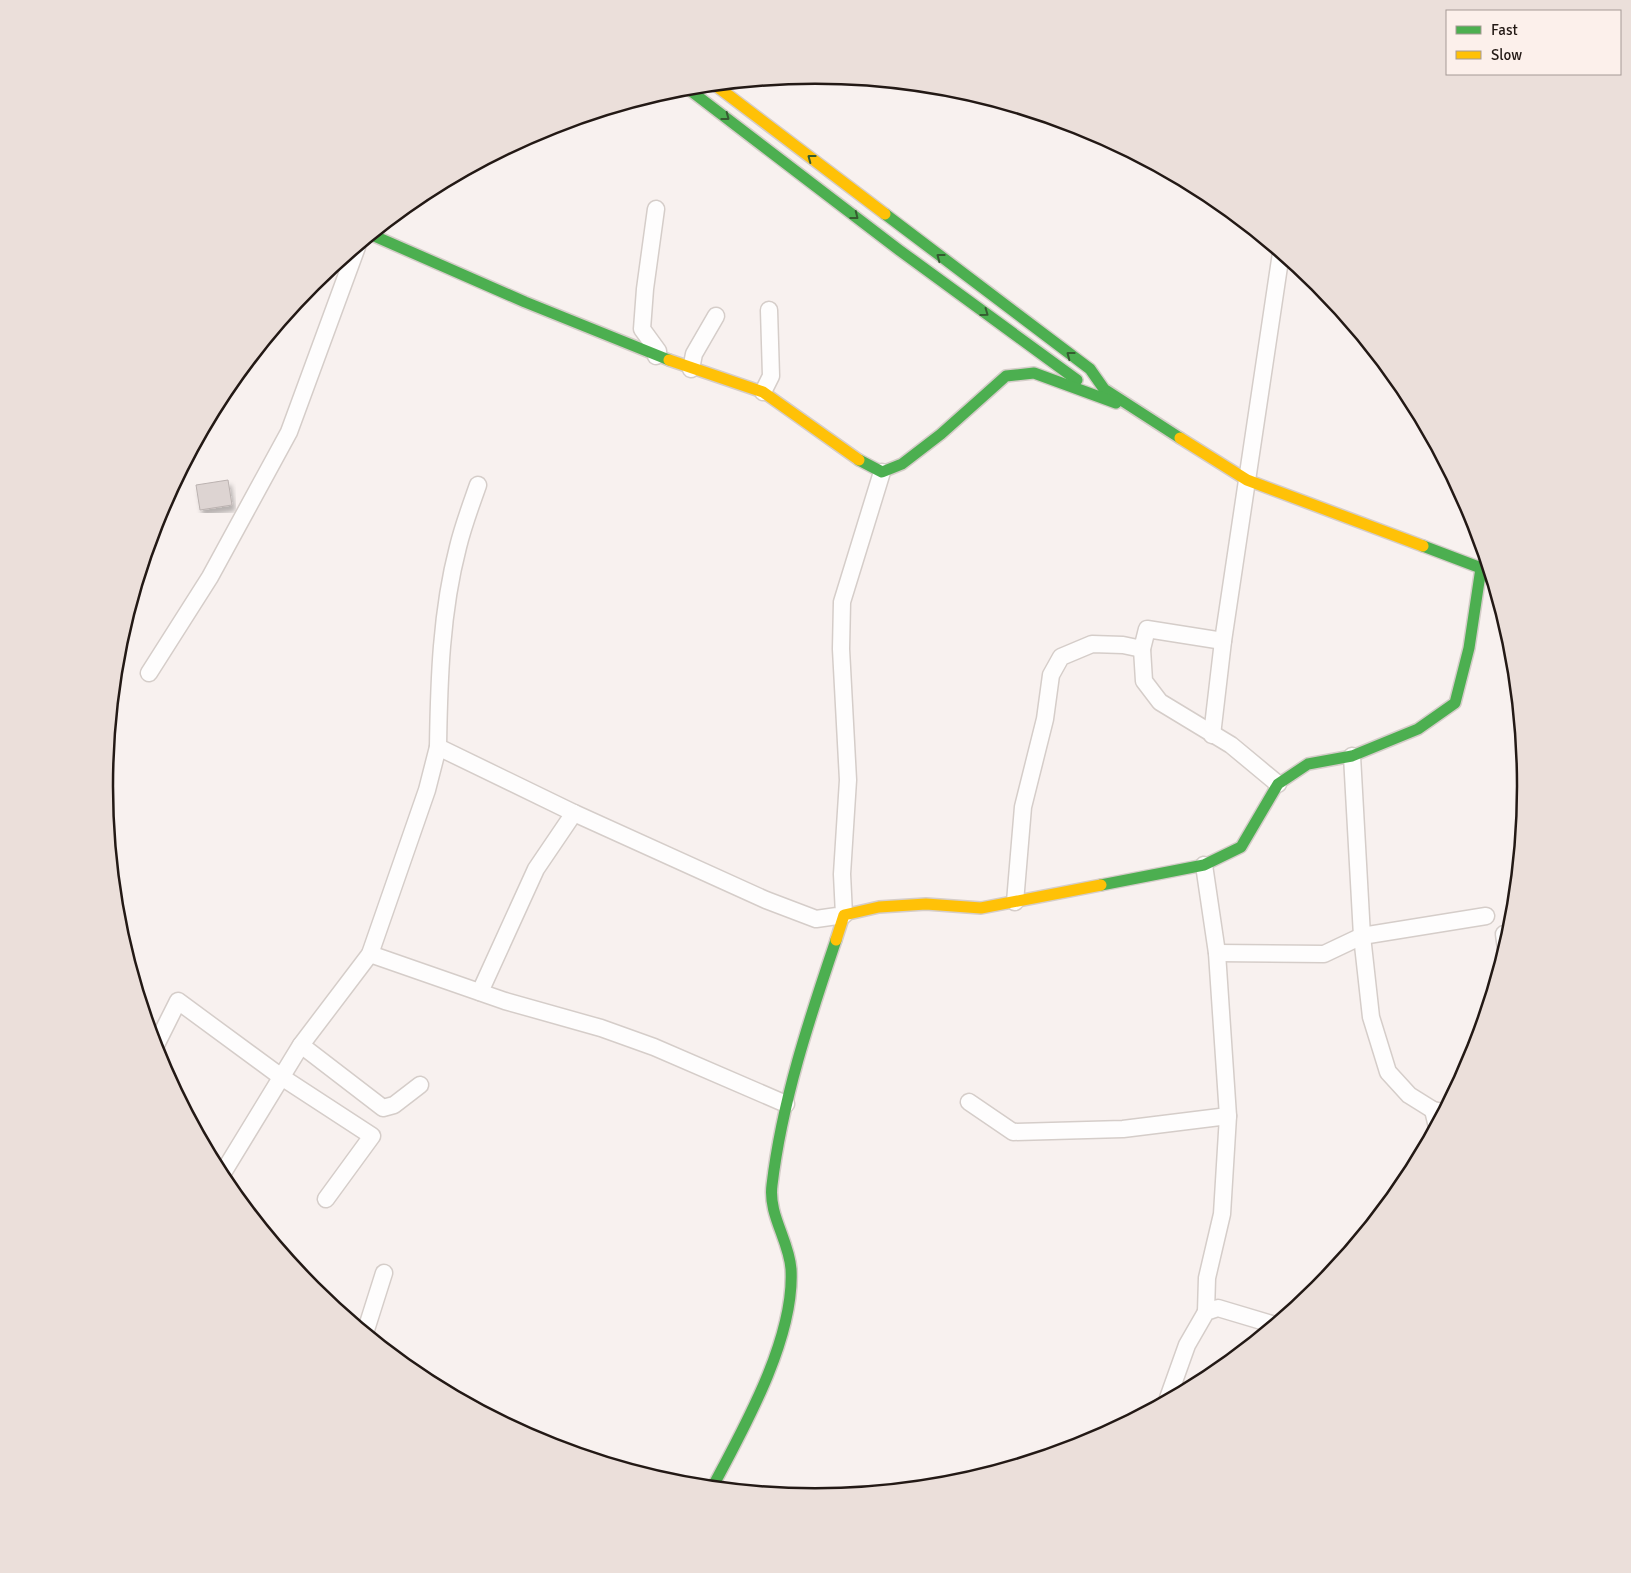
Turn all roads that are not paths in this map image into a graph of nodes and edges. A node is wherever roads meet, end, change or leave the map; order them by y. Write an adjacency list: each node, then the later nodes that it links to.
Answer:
1 (722, 90): 11 (main road, one-way to 1)
2 (695, 94): 11 (main road, one-way to 11)
3 (656, 209): 9 (street)
4 (378, 237): 9 (main road)
5 (353, 257): 21 (street)
6 (1280, 259): 15 (street)
7 (769, 310): 12 (street)
8 (716, 316): 10 (street)
9 (656, 356): 10 (main road)
10 (691, 368): 12 (main road)
11 (1104, 389): 13 (main road)
12 (763, 392): 14 (main road)
13 (1138, 412): 14 (main road); 15 (main road)
14 (882, 472): 29 (street)
15 (1247, 480): 17 (main road); 19 (street)
16 (478, 485): 23 (street)
17 (1481, 568): 18 (main road); 24 (main road)
18 (1484, 572)
19 (1223, 641): 20 (street); 22 (street)
20 (1142, 649): 22 (street); 28 (street)
21 (149, 673)
22 (1212, 735): 25 (street)
23 (438, 747): 26 (street); 33 (street)
24 (1352, 756): 25 (main road); 31 (street)
25 (1278, 784): 27 (main road)
26 (574, 813): 29 (street); 34 (street)
27 (1204, 865): 28 (main road); 32 (street)
28 (1015, 902): 29 (main road)
29 (844, 915): 40 (main road)
30 (1486, 916): 31 (street)
31 (1362, 936): 32 (street); 41 (street)
32 (1217, 953): 42 (street)
33 (370, 954): 34 (street); 36 (street)
34 (480, 992): 40 (street)
35 (160, 1038): 37 (street)
36 (301, 1045): 37 (street); 38 (street)
37 (280, 1076): 43 (street); 44 (street)
38 (420, 1085)
39 (968, 1102): 42 (street)
40 (786, 1104): 50 (main road)
41 (1439, 1111)
42 (1228, 1116): 46 (street)
43 (226, 1168)
44 (326, 1199)
45 (384, 1273): 48 (street)
46 (1206, 1312): 47 (street); 49 (street)
47 (1269, 1323)
48 (367, 1327)
49 (1170, 1393)
50 (715, 1482)

